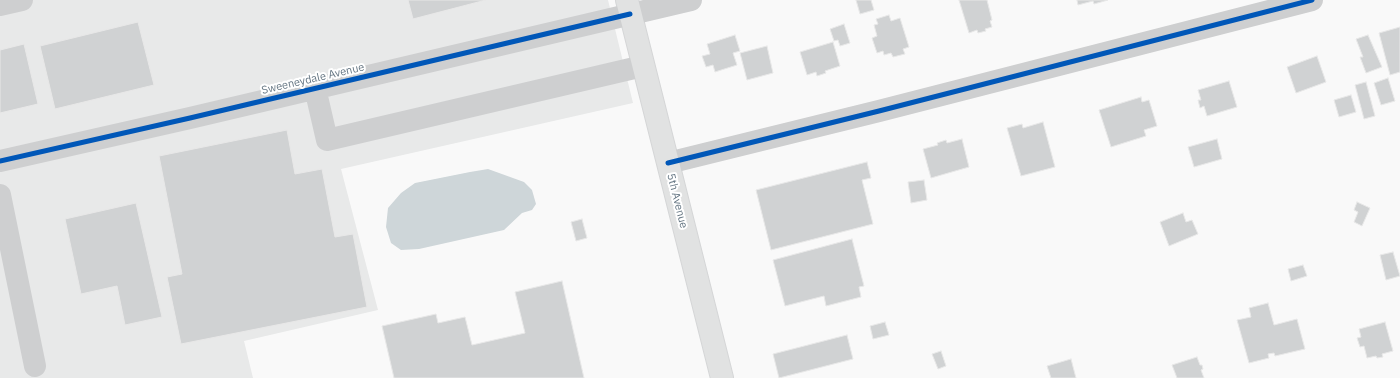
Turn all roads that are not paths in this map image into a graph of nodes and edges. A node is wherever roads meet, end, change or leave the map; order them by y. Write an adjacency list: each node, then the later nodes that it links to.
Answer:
1 (22, 0): 4 (street)
2 (691, 0): 5 (street, Sweeneydale Avenue)
3 (1312, 0): 9 (street)
4 (0, 5)
5 (628, 7): 6 (main road, 5th Avenue); 7 (street, Sweeneydale Avenue)
6 (643, 66): 7 (street); 9 (main road, 5th Avenue)
7 (315, 88): 8 (street, Sweeneydale Avenue)
8 (0, 161)
9 (668, 163): 12 (main road, 5th Avenue)
10 (0, 195): 11 (street)
11 (35, 366)
12 (722, 378)

